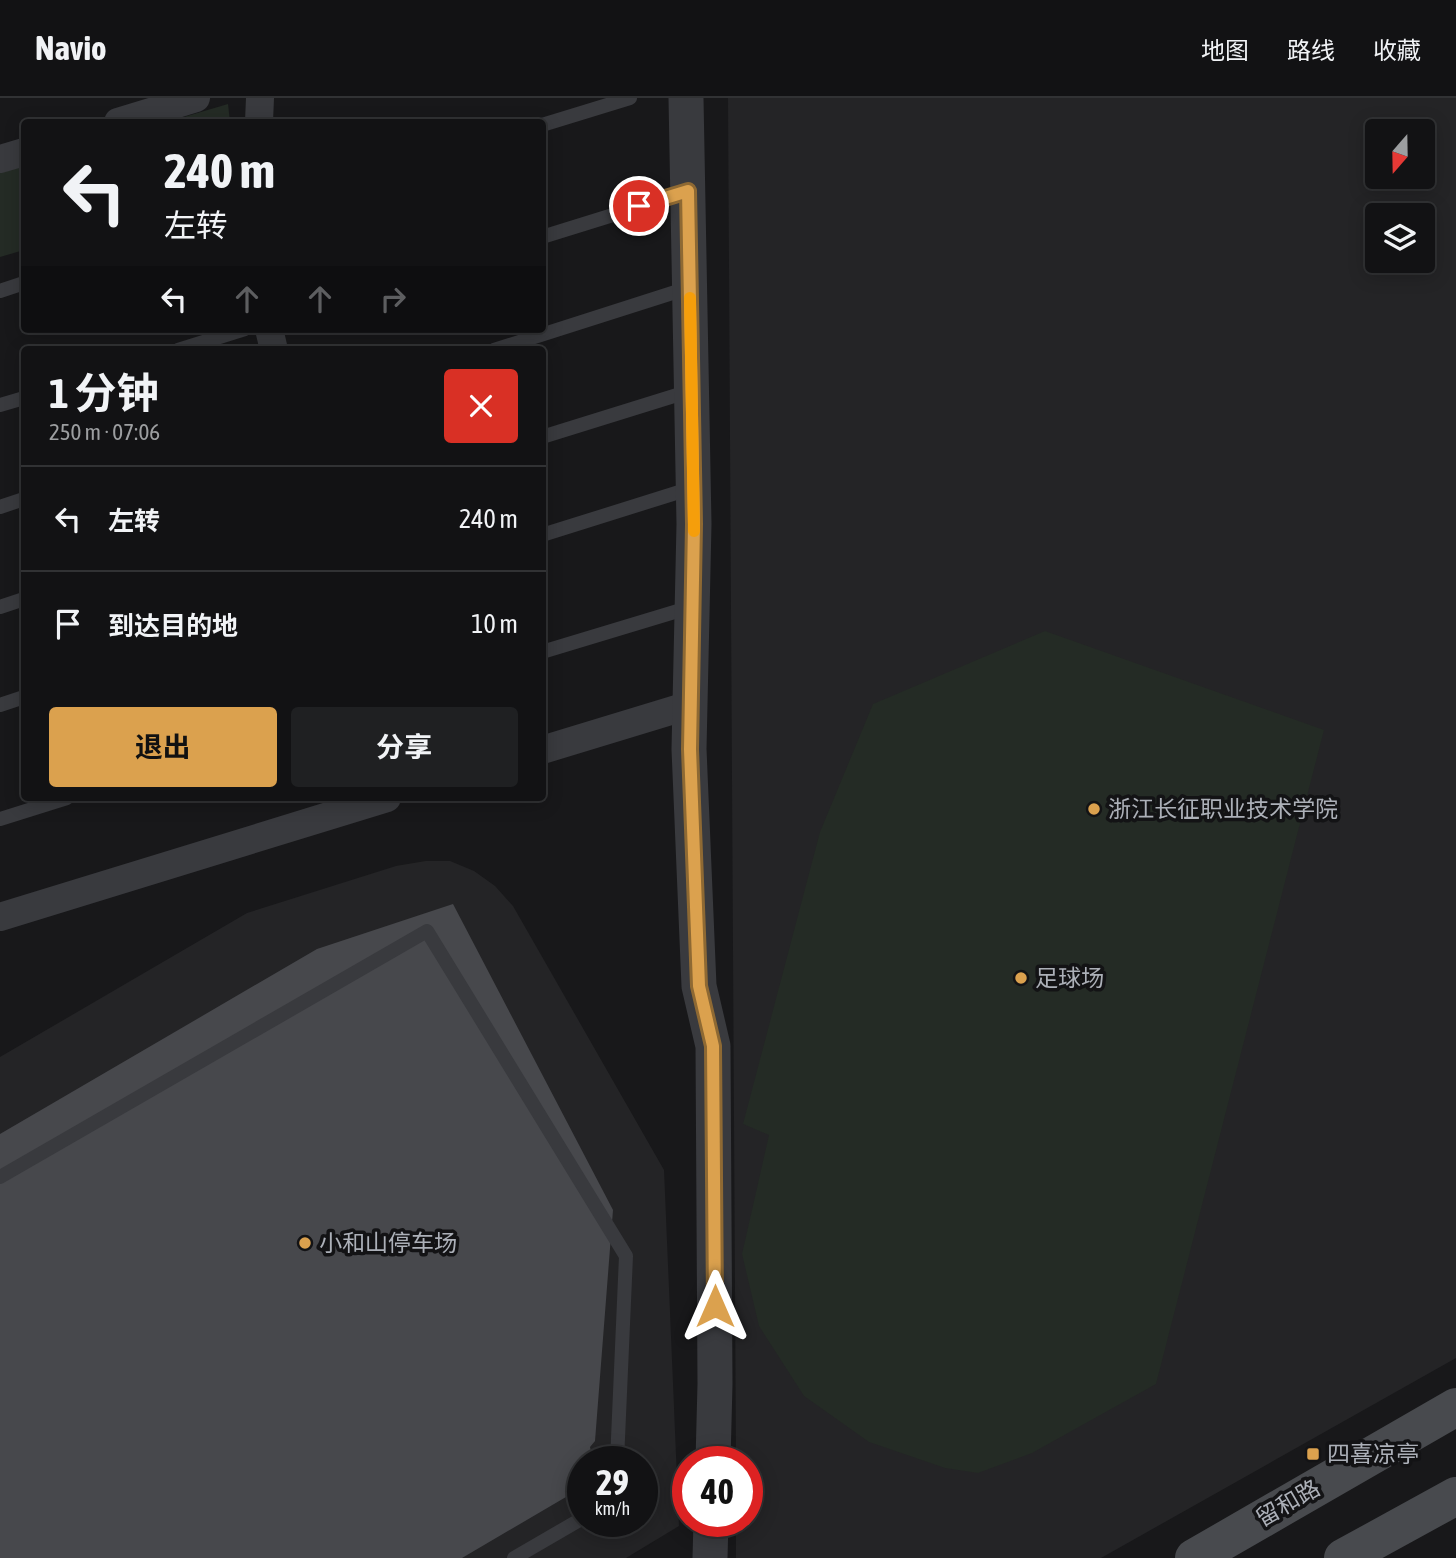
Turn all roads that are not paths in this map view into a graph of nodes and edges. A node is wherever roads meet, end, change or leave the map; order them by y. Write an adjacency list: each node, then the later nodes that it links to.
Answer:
1 (197, 98): 5 (street)
2 (260, 98): 6 (street)
3 (630, 98): 7 (lane)
4 (686, 98): 10 (street)
5 (128, 119)
6 (259, 119)
7 (546, 124)
8 (21, 153): 9 (street)
9 (0, 159)
10 (688, 191): 11 (lane); 13 (street)
11 (546, 236)
12 (21, 284): 14 (lane)
13 (690, 288): 17 (lane); 18 (street)
14 (0, 290)
15 (232, 333): 16 (lane)
16 (191, 346)
17 (507, 346)
18 (692, 390): 21 (lane); 22 (street)
19 (21, 399): 20 (lane)
20 (0, 405)
21 (546, 436)
22 (694, 488): 25 (lane); 27 (street)
23 (21, 500): 24 (lane)
24 (0, 507)
25 (546, 534)
26 (21, 600): 28 (lane)
27 (693, 606): 29 (lane); 32 (street)
28 (0, 607)
29 (546, 651)
30 (21, 698): 31 (lane)
31 (0, 705)
32 (690, 705): 33 (street); 42 (street)
33 (546, 749)
34 (57, 801): 37 (lane)
35 (368, 801): 36 (street)
36 (350, 804): 38 (street)
37 (0, 819)
38 (0, 917)
39 (0, 1177): 41 (lane)
40 (1456, 1407): 48 (main road, 留和路)
41 (618, 1446)
42 (713, 1446)
43 (1456, 1496): 49 (main road)
44 (567, 1527): 46 (lane)
45 (711, 1537): 47 (street)
46 (514, 1558)
47 (710, 1558)
48 (1194, 1558)
49 (1343, 1558)

